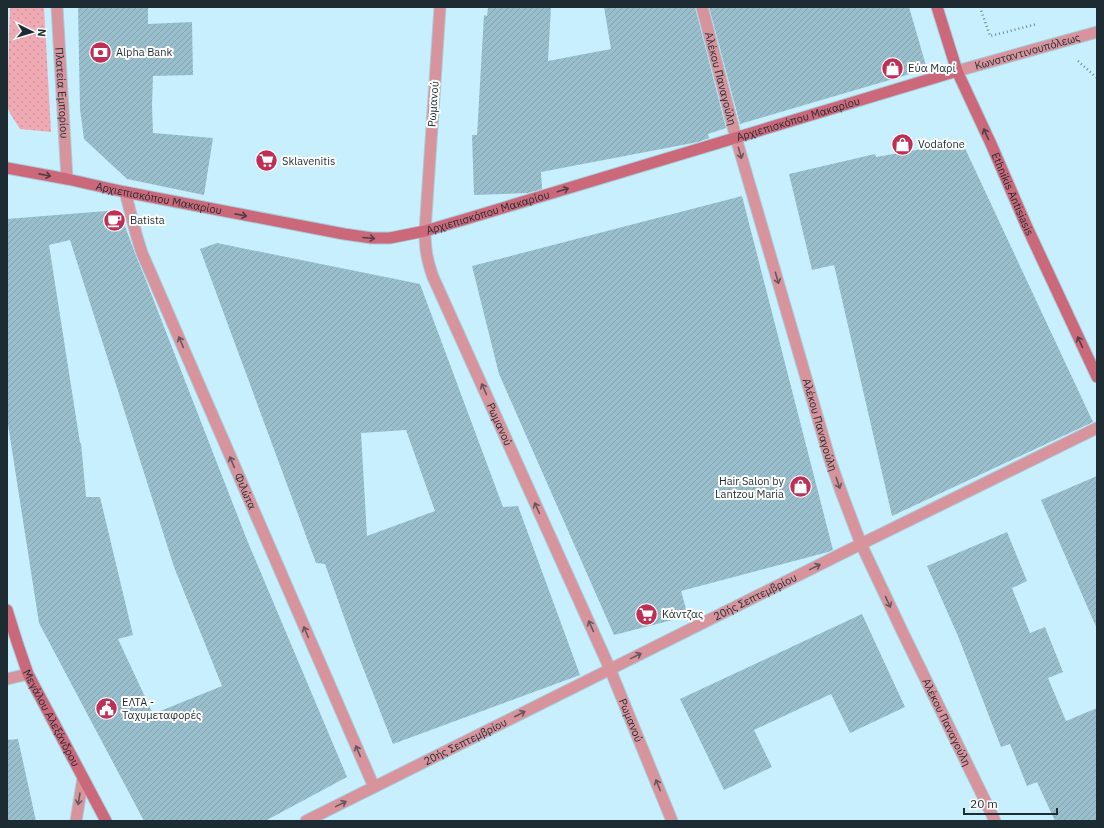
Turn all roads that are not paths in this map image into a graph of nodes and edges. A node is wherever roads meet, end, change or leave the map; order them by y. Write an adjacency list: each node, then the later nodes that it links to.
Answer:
1 (58, 7): 9 (street, Πλατεία Εμπορίου)
2 (440, 7): 11 (street, Ρωμανού)
3 (702, 7): 7 (street, Αλέκου Παναγούλη)
4 (937, 7): 6 (main road, Ethnikis Antisiasis)
5 (1097, 32): 6 (street, Κωνσταντινουπόλεως)
6 (957, 70): 7 (main road, Αρχιεπισκόπου Μακαρίου); 12 (main road, Ethnikis Antisiasis, one-way to 6)
7 (736, 138): 11 (main road, Αρχιεπισκόπου Μακαρίου, one-way to 7); 14 (street, Αλέκου Παναγούλη, one-way to 14)
8 (7, 168): 9 (main road, Αρχιεπισκόπου Μακαρίου, one-way to 9)
9 (67, 179): 10 (main road, Αρχιεπισκόπου Μακαρίου)
10 (125, 192): 11 (main road, Αρχιεπισκόπου Μακαρίου, one-way to 11); 20 (street, Φιλώτα, one-way to 10)
11 (425, 231): 16 (street, Ρωμανού, one-way to 11)
12 (1097, 377)
13 (1097, 428): 14 (street, 20ής Σεπτεμβρίου)
14 (861, 544): 16 (street, 20ής Σεπτεμβρίου, one-way to 14); 25 (street, Αλέκου Παναγούλη, one-way to 25)
15 (7, 610): 17 (main road, Μεγάλου Αλεξάνδρου)
16 (610, 669): 20 (street, 20ής Σεπτεμβρίου, one-way to 16); 24 (street, Ρωμανού, one-way to 16)
17 (28, 674): 18 (street); 19 (main road, Μεγάλου Αλεξάνδρου)
18 (7, 679)
19 (83, 778): 21 (street, one-way to 21); 22 (main road, Μεγάλου Αλεξάνδρου)
20 (374, 787): 23 (street, 20ής Σεπτεμβρίου, one-way to 20)
21 (76, 821)
22 (106, 821)
23 (306, 821)
24 (672, 821)
25 (995, 821)

